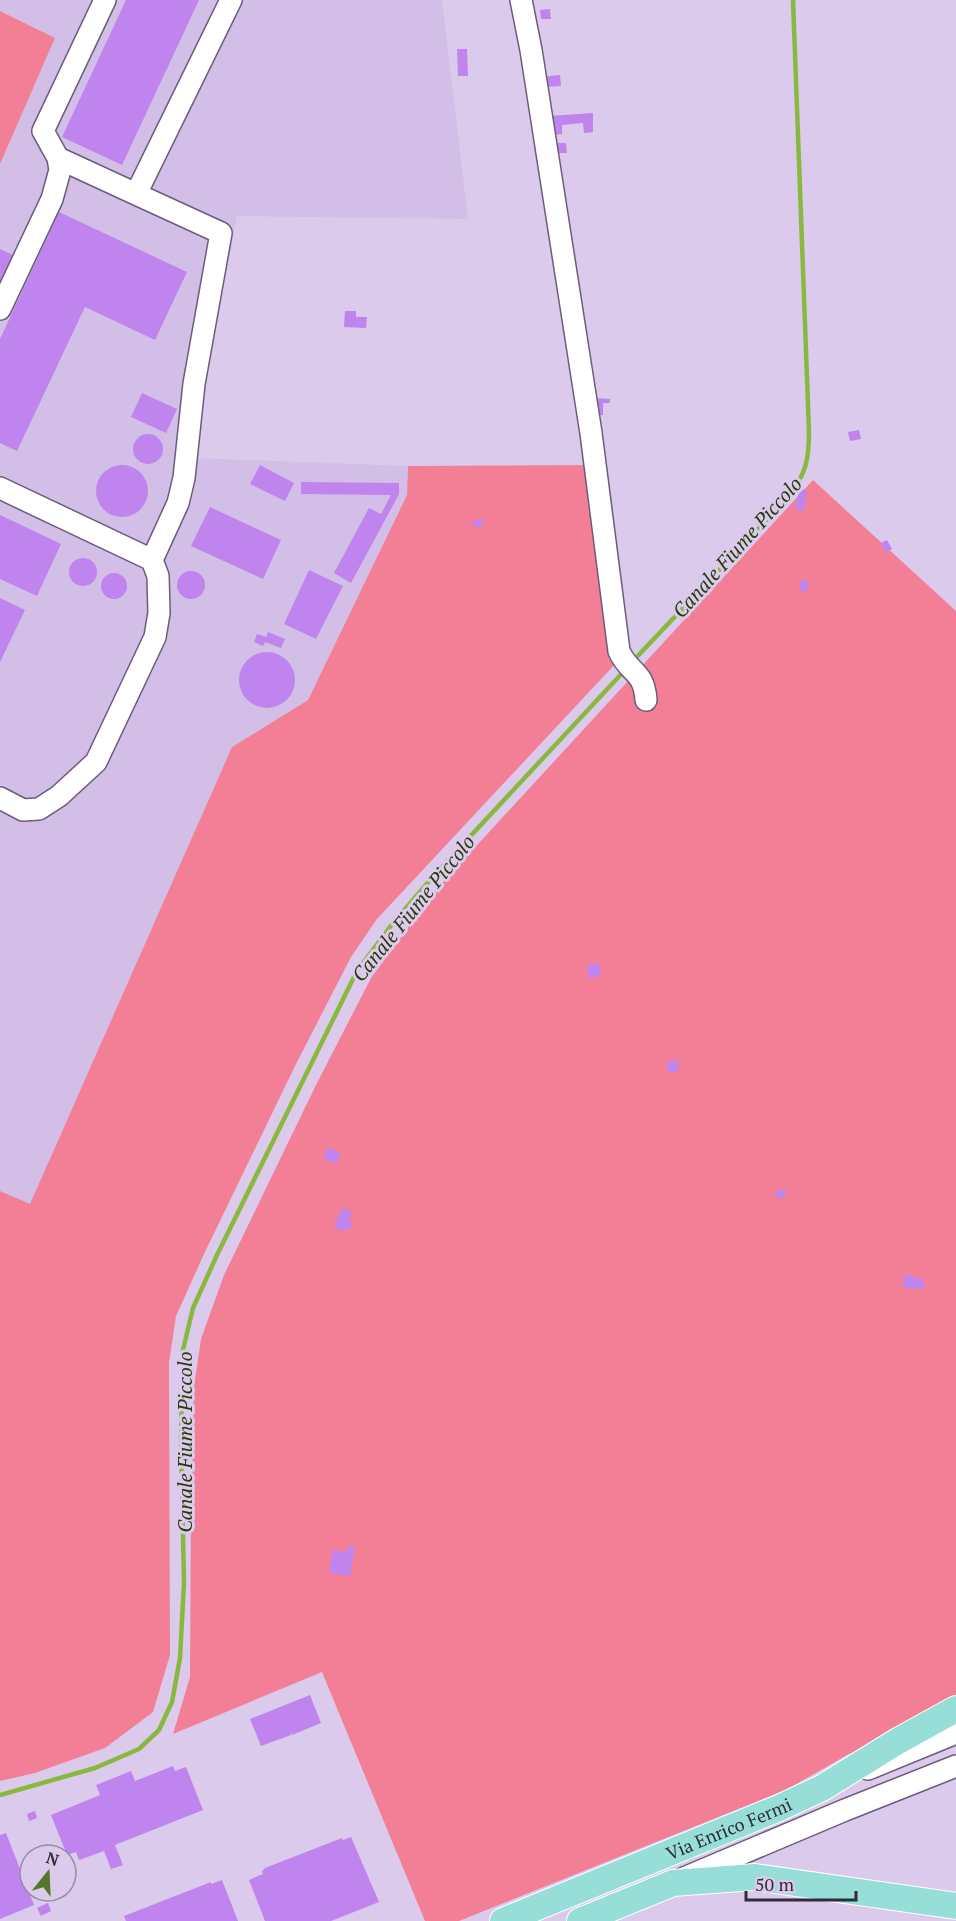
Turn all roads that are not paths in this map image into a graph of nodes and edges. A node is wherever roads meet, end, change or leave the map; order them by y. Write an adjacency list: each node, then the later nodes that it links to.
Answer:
1 (105, 0): 4 (street)
2 (231, 0): 5 (street)
3 (521, 0): 9 (street)
4 (58, 158): 5 (street); 6 (street)
5 (136, 194): 8 (street)
6 (0, 309)
7 (0, 488): 8 (street)
8 (152, 560): 10 (street)
9 (646, 700)
10 (0, 798)
11 (956, 1709): 14 (main road)
12 (956, 1733): 14 (street, Via Enrico Fermi)
13 (956, 1766): 15 (street, Via Enrico Fermi)
14 (822, 1788): 17 (main road, Via Enrico Fermi)
15 (673, 1883): 16 (main road); 18 (main road, Via Enrico Fermi)
16 (956, 1906)
17 (502, 1921)
18 (580, 1921)

